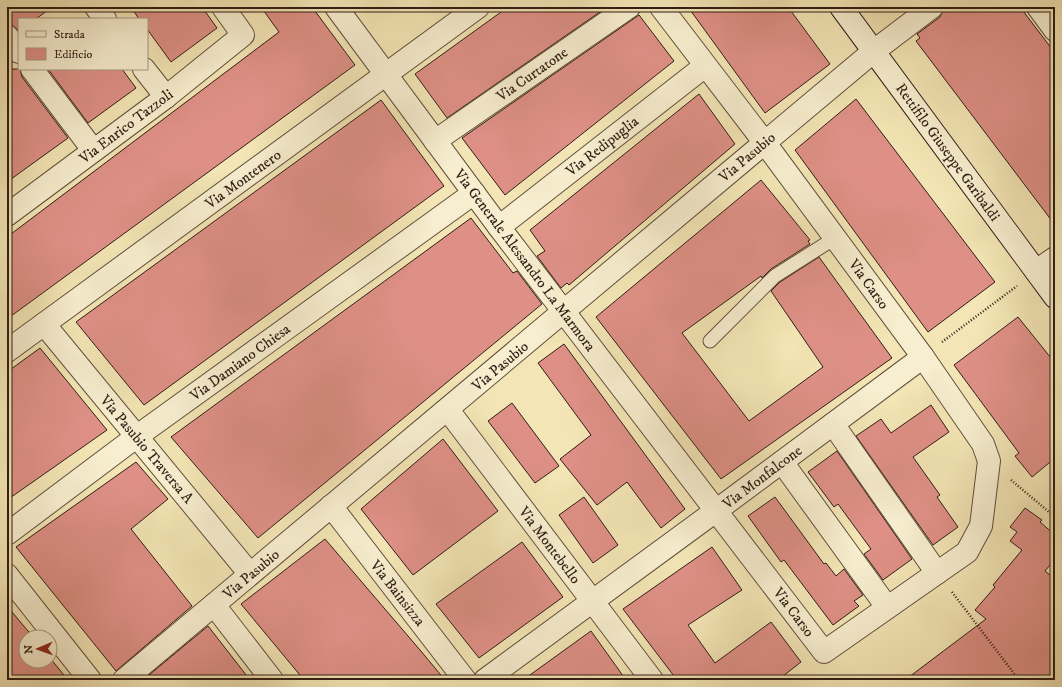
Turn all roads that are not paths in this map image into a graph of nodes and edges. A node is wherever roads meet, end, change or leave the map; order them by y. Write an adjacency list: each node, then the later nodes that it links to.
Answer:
1 (96, 7): 10 (street)
2 (223, 7): 19 (street, Via Enrico Tazzoli)
3 (336, 7): 18 (street, Via Generale Alessandro La Marmora)
4 (478, 7): 18 (street, Via Montenero)
5 (629, 7): 20 (street, Via Curtatone)
6 (661, 7): 15 (street, Via Carso)
7 (841, 7): 14 (street, Rettifilo Giuseppe Garibaldi)
8 (932, 7): 14 (street, Via Pasubio)
9 (1038, 7): 11 (street)
10 (105, 18)
11 (1055, 30)
12 (7, 36): 13 (street)
13 (18, 51)
14 (874, 51): 21 (street, Via Pasubio); 28 (street, Rettifilo Giuseppe Garibaldi)
15 (705, 66): 21 (street, Via Carso); 25 (street, Via Redipuglia)
16 (33, 70): 22 (street)
17 (145, 70): 19 (street)
18 (386, 74): 20 (street, Via Generale Alessandro La Marmora); 31 (street, Via Montenero)
19 (166, 96): 22 (street, Via Enrico Tazzoli)
20 (435, 141): 23 (street, Via Generale Alessandro La Marmora)
21 (765, 143): 26 (street, Via Carso); 30 (street, Via Pasubio)
22 (93, 150): 24 (street, Via Enrico Tazzoli)
23 (474, 194): 25 (street, Via Generale Alessandro La Marmora); 37 (street, Via Damiano Chiesa)
24 (7, 215)
25 (499, 227): 30 (street, Via Generale Alessandro La Marmora)
26 (835, 238): 32 (lane); 34 (street, Via Carso)
27 (1055, 258): 28 (street)
28 (1036, 271): 29 (street, Rettifilo Giuseppe Garibaldi)
29 (1055, 297)
30 (564, 311): 35 (street, Via Pasubio); 40 (street, Via Generale Alessandro La Marmora)
31 (44, 324): 33 (street, Via Montenero); 37 (street, Via Pasubio Traversa A)
32 (710, 341)
33 (7, 350)
34 (922, 357): 36 (street, Via Monfalcone); 42 (street, Via Carso)
35 (448, 410): 39 (street, Via Pasubio); 45 (street, Via Montebello)
36 (833, 424): 38 (street, Via Monfalcone); 42 (street)
37 (136, 437): 41 (street, Via Damiano Chiesa); 43 (street, Via Pasubio Traversa A)
38 (782, 462): 40 (street, Via Monfalcone); 47 (street)
39 (331, 506): 43 (street, Via Pasubio); 51 (street, Via Bainsizza)
40 (717, 510): 45 (street, Via Monfalcone); 47 (street, Via Carso)
41 (7, 534)
42 (937, 573): 47 (street, Via Carso)
43 (250, 574): 46 (street, Via Pasubio)
44 (7, 575): 48 (street)
45 (592, 600): 52 (street, Via Monfalcone); 53 (street, Via Montebello)
46 (214, 605): 49 (street, Via Pasubio); 50 (street)
47 (888, 607)
48 (90, 680)
49 (124, 680)
50 (272, 680)
51 (465, 680)
52 (485, 680)
53 (652, 680)

